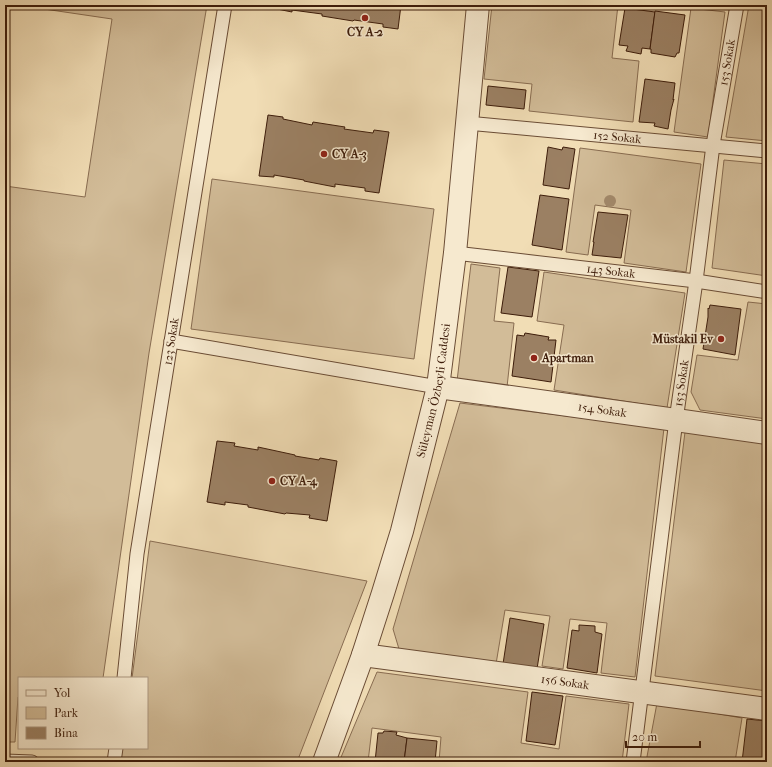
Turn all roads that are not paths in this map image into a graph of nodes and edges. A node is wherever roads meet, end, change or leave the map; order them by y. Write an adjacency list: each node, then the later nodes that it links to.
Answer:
1 (225, 5): 10 (lane, 123 Sokak)
2 (478, 5): 4 (street, Süleyman Özbeyli Caddesi)
3 (737, 5): 5 (lane, 153 Sokak)
4 (467, 123): 5 (lane, 152 Sokak); 7 (street, Süleyman Özbeyli Caddesi)
5 (713, 145): 6 (lane, 152 Sokak); 8 (lane, 153 Sokak)
6 (767, 151)
7 (455, 253): 8 (lane, 143 Sokak); 11 (street, Süleyman Özbeyli Caddesi)
8 (696, 282): 9 (lane, 143 Sokak); 12 (lane, 153 Sokak)
9 (767, 292)
10 (171, 341): 11 (lane); 15 (lane, 123 Sokak)
11 (438, 387): 12 (street, 154 Sokak); 14 (street, Süleyman Özbeyli Caddesi)
12 (676, 420): 13 (street, 154 Sokak); 16 (lane, 153 Sokak)
13 (767, 433)
14 (363, 655): 16 (street, 156 Sokak); 22 (street, Süleyman Özbeyli Caddesi)
15 (124, 677)
16 (641, 692): 17 (street, 156 Sokak); 23 (lane, 153 Sokak)
17 (767, 709)
18 (116, 749): 21 (lane)
19 (5, 761): 20 (lane)
20 (32, 762)
21 (114, 762)
22 (324, 762)
23 (633, 762)

